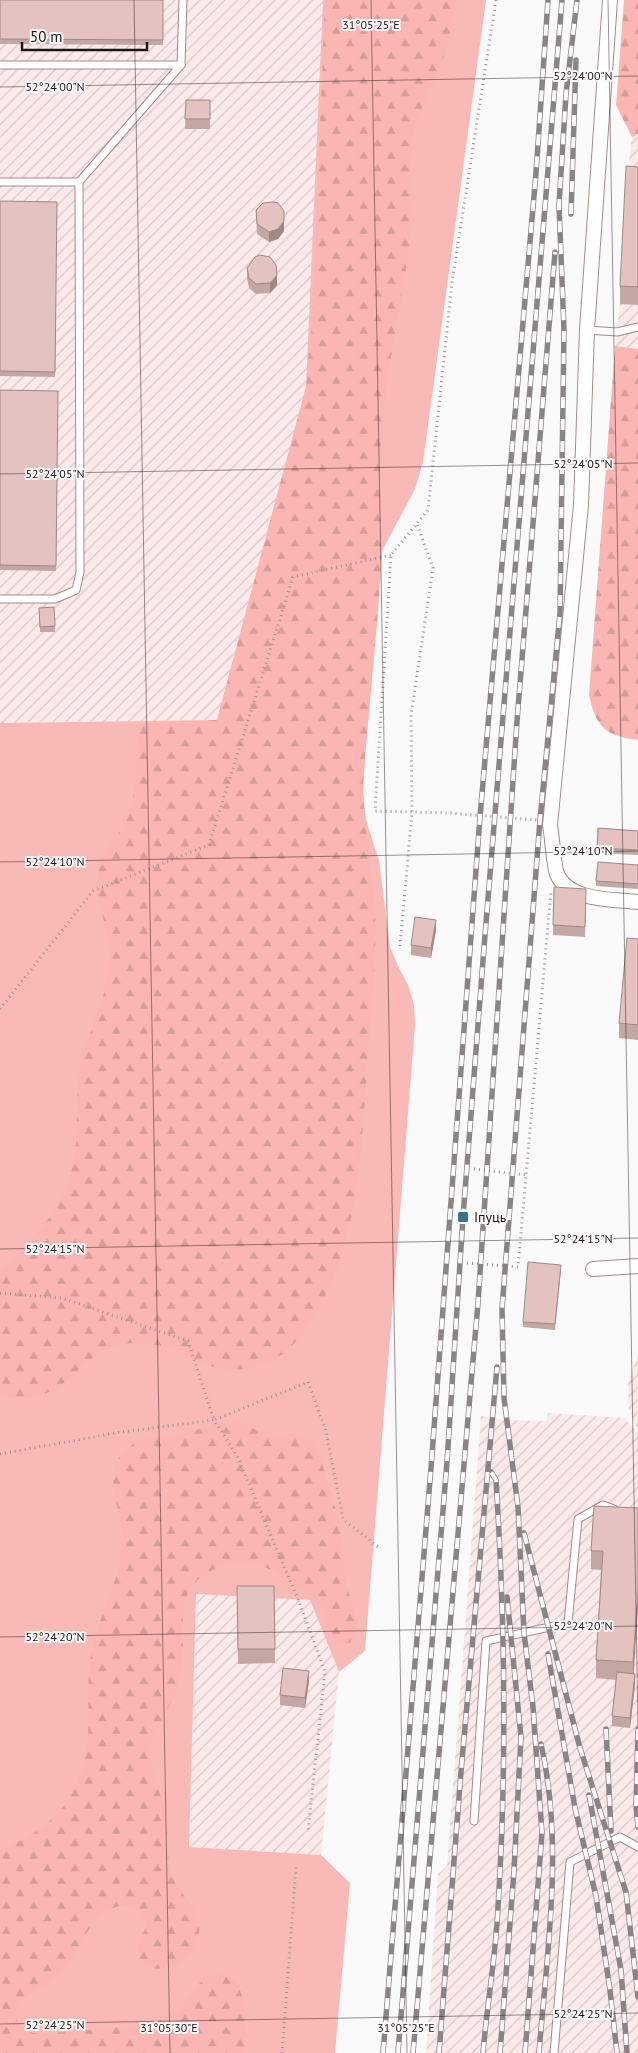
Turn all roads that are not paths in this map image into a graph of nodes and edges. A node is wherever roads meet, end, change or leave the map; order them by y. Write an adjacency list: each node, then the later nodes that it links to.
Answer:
1 (183, 0): 4 (lane)
2 (610, 0): 8 (street)
3 (0, 65): 4 (lane)
4 (181, 65): 6 (lane)
5 (0, 182): 6 (lane)
6 (79, 182): 9 (lane)
7 (638, 327): 8 (lane)
8 (587, 330): 10 (street)
9 (0, 599)
10 (638, 902)
11 (638, 1266): 12 (street)
12 (593, 1269)
13 (620, 1512): 14 (lane)
14 (474, 1822)
15 (638, 1847): 16 (lane)
16 (554, 2053)

